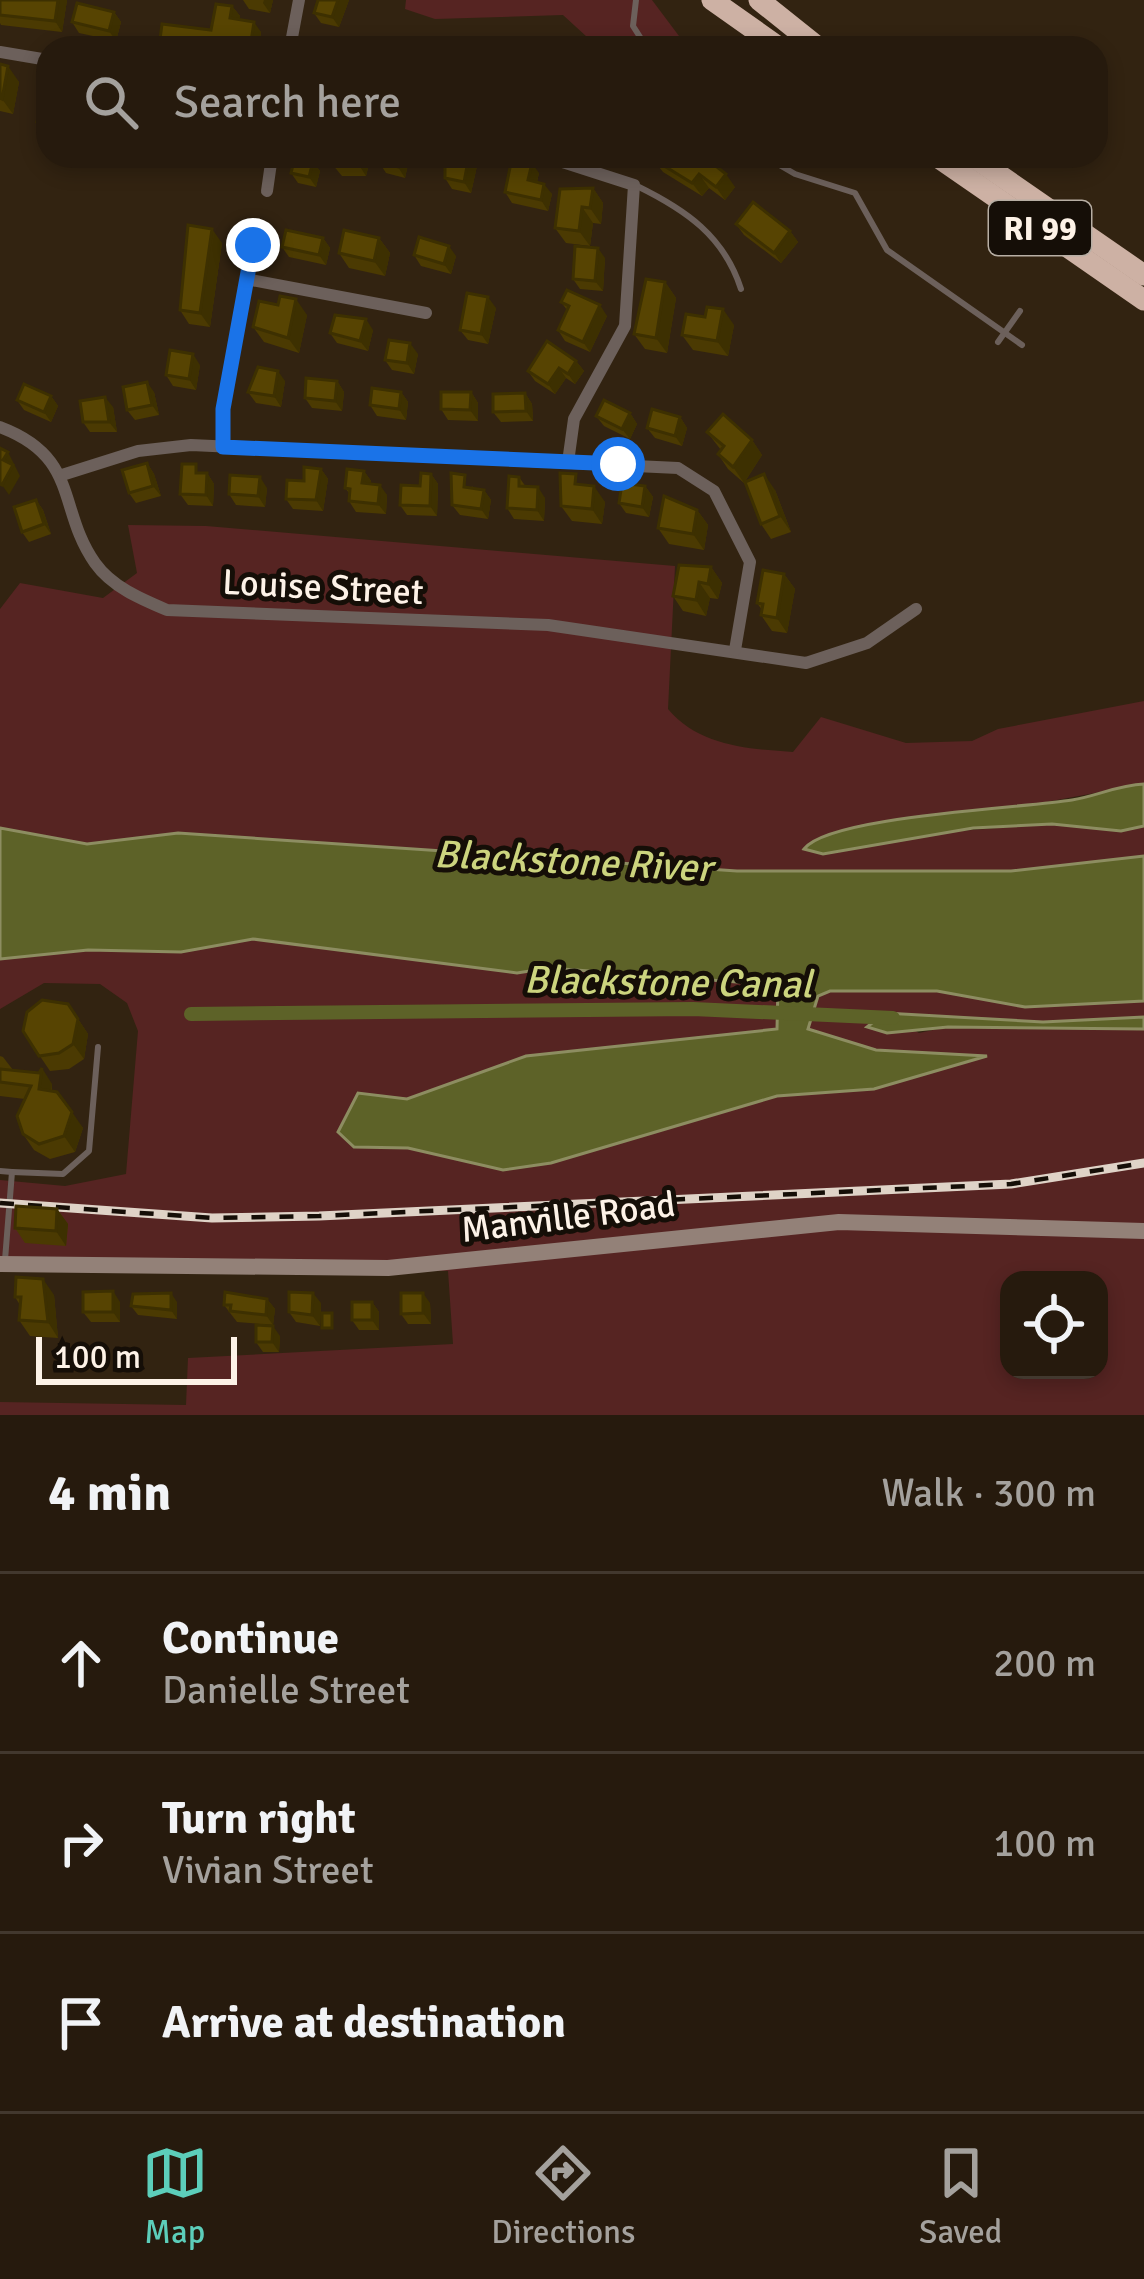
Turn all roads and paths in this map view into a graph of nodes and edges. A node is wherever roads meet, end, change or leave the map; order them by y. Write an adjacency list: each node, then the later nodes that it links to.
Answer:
1 (299, 0): 5 (street)
2 (636, 0): 6 (lane)
3 (712, 0): 7 (highway)
4 (759, 0): 8 (highway)
5 (292, 36)
6 (639, 36)
7 (763, 36)
8 (804, 36)
9 (0, 52): 10 (street)
10 (36, 58)
11 (270, 168): 17 (street)
12 (581, 168): 16 (street)
13 (785, 168): 25 (lane)
14 (953, 168): 22 (highway, RI 99)
15 (989, 168): 19 (highway, RI 99)
16 (634, 185): 21 (lane); 30 (street)
17 (267, 191)
18 (253, 245): 20 (street)
19 (1144, 275)
20 (246, 279): 24 (street); 29 (street)
21 (741, 289)
22 (1144, 300)
23 (1020, 311): 25 (lane)
24 (426, 313)
25 (1005, 332): 26 (lane); 27 (lane)
26 (998, 342)
27 (1022, 344)
28 (0, 427): 31 (street, Louise Street)
29 (223, 447): 30 (street); 31 (street)
30 (568, 462): 33 (street)
31 (62, 476): 33 (street, Louise Street)
32 (916, 609): 33 (street, Louise Street)
33 (735, 650)
34 (98, 1047): 36 (lane)
35 (0, 1171): 36 (lane)
36 (12, 1172): 38 (lane)
37 (1144, 1232): 38 (main road, Manville Road)
38 (2, 1264)

